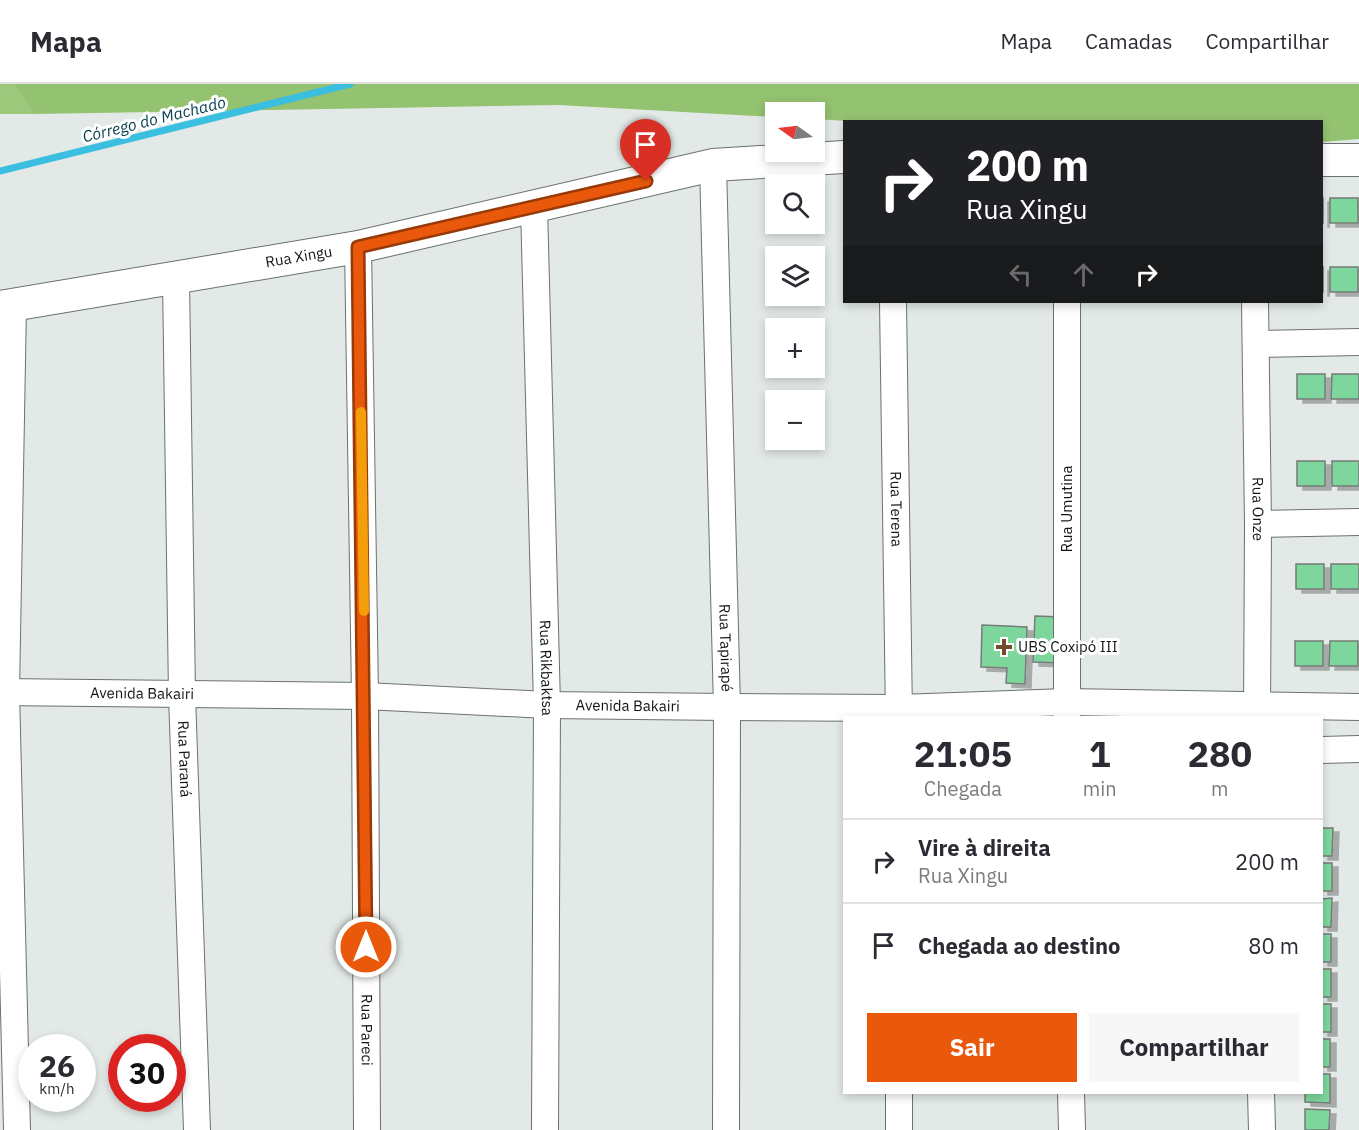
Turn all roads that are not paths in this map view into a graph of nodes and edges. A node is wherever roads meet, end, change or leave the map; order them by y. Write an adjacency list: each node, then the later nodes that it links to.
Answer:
1 (843, 157): 4 (street, Rua Xingu)
2 (1323, 160): 3 (street)
3 (1359, 160)
4 (713, 165): 5 (street, Rua Xingu); 20 (street, Rua Tapirapé)
5 (534, 206): 6 (street, Rua Xingu); 19 (street, Rua Rikbaktsa)
6 (358, 247): 7 (street, Rua Xingu); 18 (street, Rua Pareci)
7 (176, 279): 11 (street, Rua Xingu); 17 (street, Rua Paraná)
8 (893, 303): 24 (street, Rua Terena)
9 (1067, 303): 22 (street, Rua Umutina)
10 (1255, 303): 13 (street, Rua Onze)
11 (7, 307): 16 (street)
12 (1359, 342): 13 (street)
13 (1257, 344): 15 (street, Rua Onze)
14 (1359, 522): 15 (street)
15 (1258, 524): 23 (street, Rua Onze)
16 (3, 692): 17 (street, Avenida Bakairi); 30 (street)
17 (182, 695): 18 (street, Avenida Bakairi); 31 (street, Rua Paraná)
18 (365, 696): 19 (street, Avenida Bakairi); 32 (street, Rua Pareci)
19 (547, 705): 20 (street, Avenida Bakairi); 33 (street, Rua Rikbaktsa)
20 (727, 707): 24 (street, Avenida Bakairi); 34 (street, Rua Tapirapé)
21 (1359, 707): 23 (street, Avenida Bakairi)
22 (1067, 710): 23 (street, Avenida Bakairi); 24 (street, Avenida Bakairi)
23 (1257, 711)
24 (899, 713)
25 (1359, 749): 26 (street)
26 (1323, 750)
27 (899, 1094): 35 (street)
28 (1071, 1094): 36 (street)
29 (1261, 1094): 37 (street)
30 (17, 1130)
31 (197, 1130)
32 (366, 1130)
33 (545, 1130)
34 (726, 1130)
35 (899, 1130)
36 (1072, 1130)
37 (1262, 1130)

